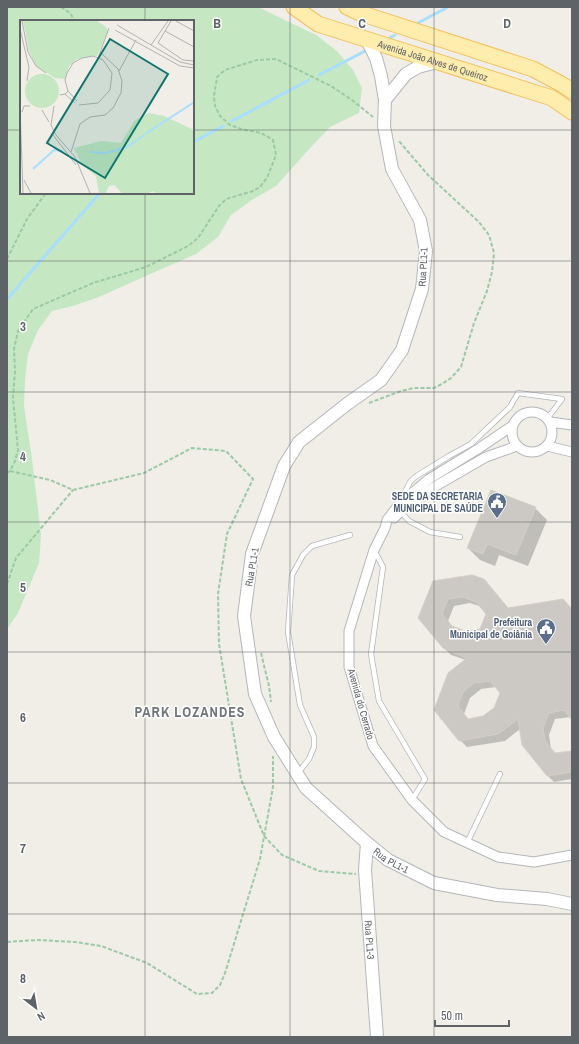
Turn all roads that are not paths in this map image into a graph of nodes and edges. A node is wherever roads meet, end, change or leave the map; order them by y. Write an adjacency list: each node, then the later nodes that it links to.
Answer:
1 (294, 7): 3 (main road, Avenida João Alves de Queiroz)
2 (346, 7): 5 (main road)
3 (368, 40): 4 (main road, Avenida João Alves de Queiroz); 6 (street, Rua PL1-1)
4 (437, 62): 6 (street); 7 (main road, Avenida João Alves de Queiroz)
5 (572, 91)
6 (385, 100): 21 (street, Rua PL1-1)
7 (572, 112)
8 (548, 421): 9 (street); 10 (street); 12 (street); 13 (lane)
9 (572, 425)
10 (512, 426): 11 (street); 13 (street, Avenida do Cerrado)
11 (517, 446): 12 (street); 15 (street, Avenida do Cerrado)
12 (547, 446): 14 (street)
13 (475, 447): 15 (lane); 16 (street, Avenida do Cerrado)
14 (572, 452)
15 (486, 457): 16 (street, Avenida do Cerrado)
16 (400, 508): 18 (lane); 19 (street, Avenida do Cerrado)
17 (350, 535): 21 (lane)
18 (460, 537)
19 (374, 550): 22 (street, Avenida do Cerrado); 22 (lane, Avenida do Cerrado)
20 (500, 774): 24 (lane)
21 (297, 775): 23 (street, Rua PL1-1)
22 (412, 800): 24 (street, Avenida do Cerrado)
23 (367, 843): 26 (street, Rua PL1-1); 27 (street, Rua PL1-3)
24 (467, 843): 25 (street, Avenida do Cerrado)
25 (572, 855)
26 (572, 904)
27 (377, 1037)

